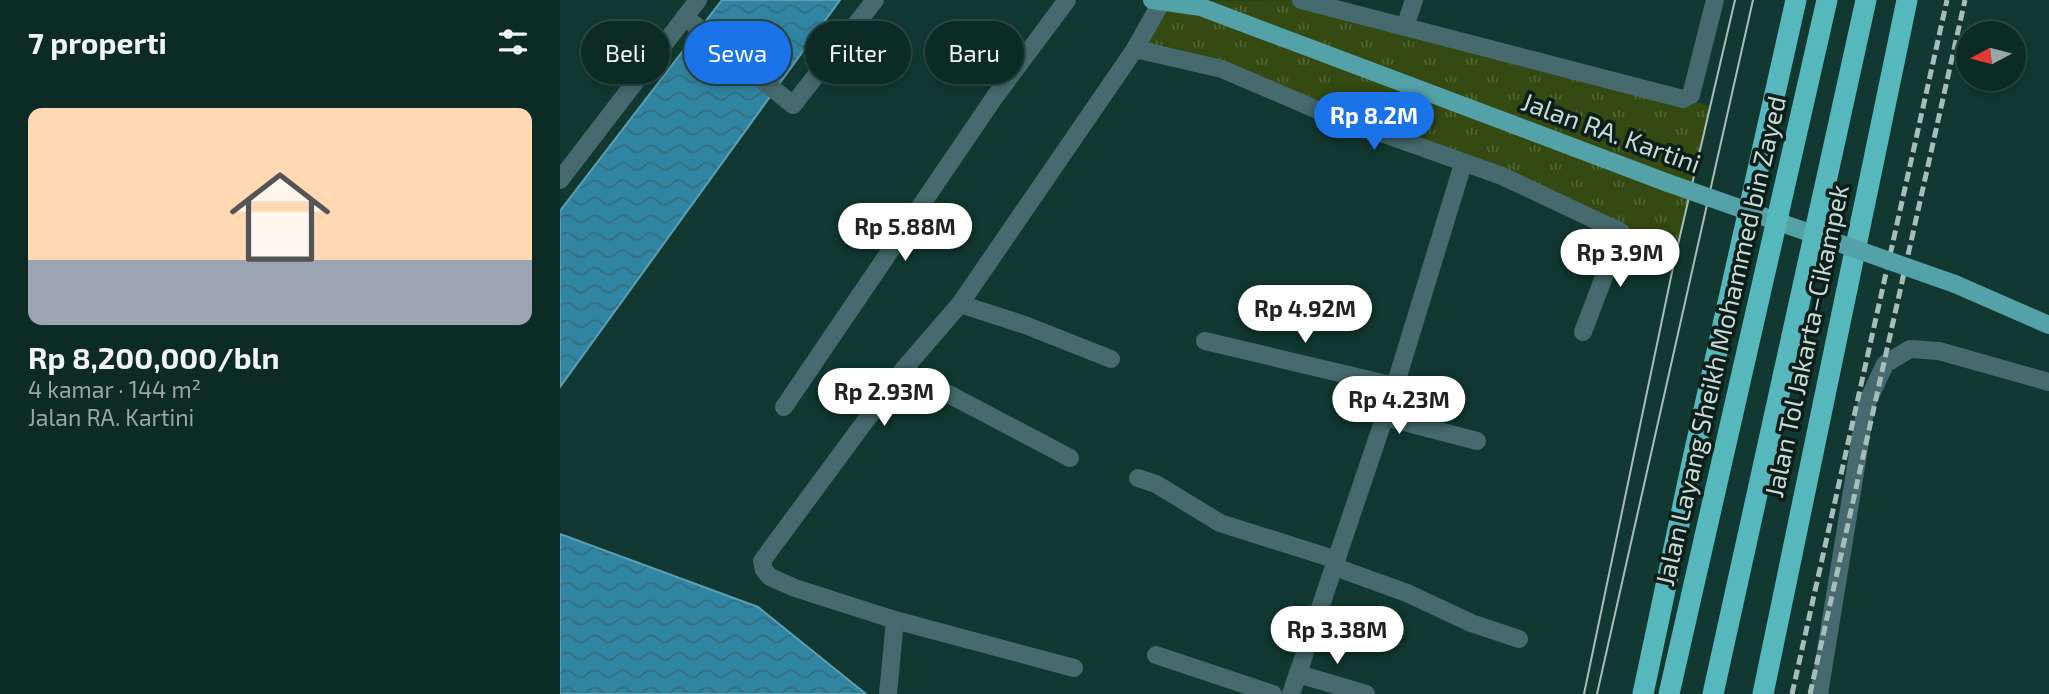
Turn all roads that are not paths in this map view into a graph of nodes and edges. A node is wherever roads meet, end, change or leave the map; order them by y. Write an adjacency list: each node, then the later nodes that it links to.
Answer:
1 (698, 0): 13 (street)
2 (875, 0): 13 (street)
3 (1067, 0): 26 (street)
4 (1301, 0): 14 (street)
5 (1413, 0): 14 (street)
6 (1715, 0): 14 (street)
7 (1796, 0): 41 (highway)
8 (1827, 0): 42 (highway, Jalan Layang Sheikh Mohammed bin Zayed, bridge)
9 (1866, 0): 43 (highway, bridge)
10 (1907, 0): 44 (highway, Jalan Tol Jakarta–Cikampek)
11 (1157, 1): 12 (main road, Jalan RA. Kartini); 15 (street)
12 (1203, 4): 19 (main road, Jalan RA. Kartini, bridge)
13 (685, 17): 17 (street)
14 (1405, 27)
15 (1135, 49): 16 (street); 18 (street)
16 (1463, 164): 20 (street); 25 (street)
17 (560, 180)
18 (960, 304): 22 (street); 23 (street)
19 (2049, 324)
20 (1583, 332)
21 (1205, 341): 25 (street)
22 (1111, 359)
23 (903, 370): 29 (street); 32 (street)
24 (2049, 382): 45 (street)
25 (1395, 386): 27 (street)
26 (784, 407)
27 (1385, 417): 28 (street); 31 (street)
28 (1477, 441)
29 (1070, 458)
30 (1138, 478): 31 (street)
31 (1336, 563): 33 (street); 36 (street)
32 (895, 620): 35 (street); 37 (street)
33 (1519, 639)
34 (1156, 655): 38 (street)
35 (1074, 667)
36 (1298, 674): 39 (street); 40 (street)
37 (888, 694)
38 (1273, 694)
39 (1291, 694)
40 (1366, 694)
41 (1643, 694)
42 (1669, 694)
43 (1713, 694)
44 (1763, 694)
45 (1819, 694)

